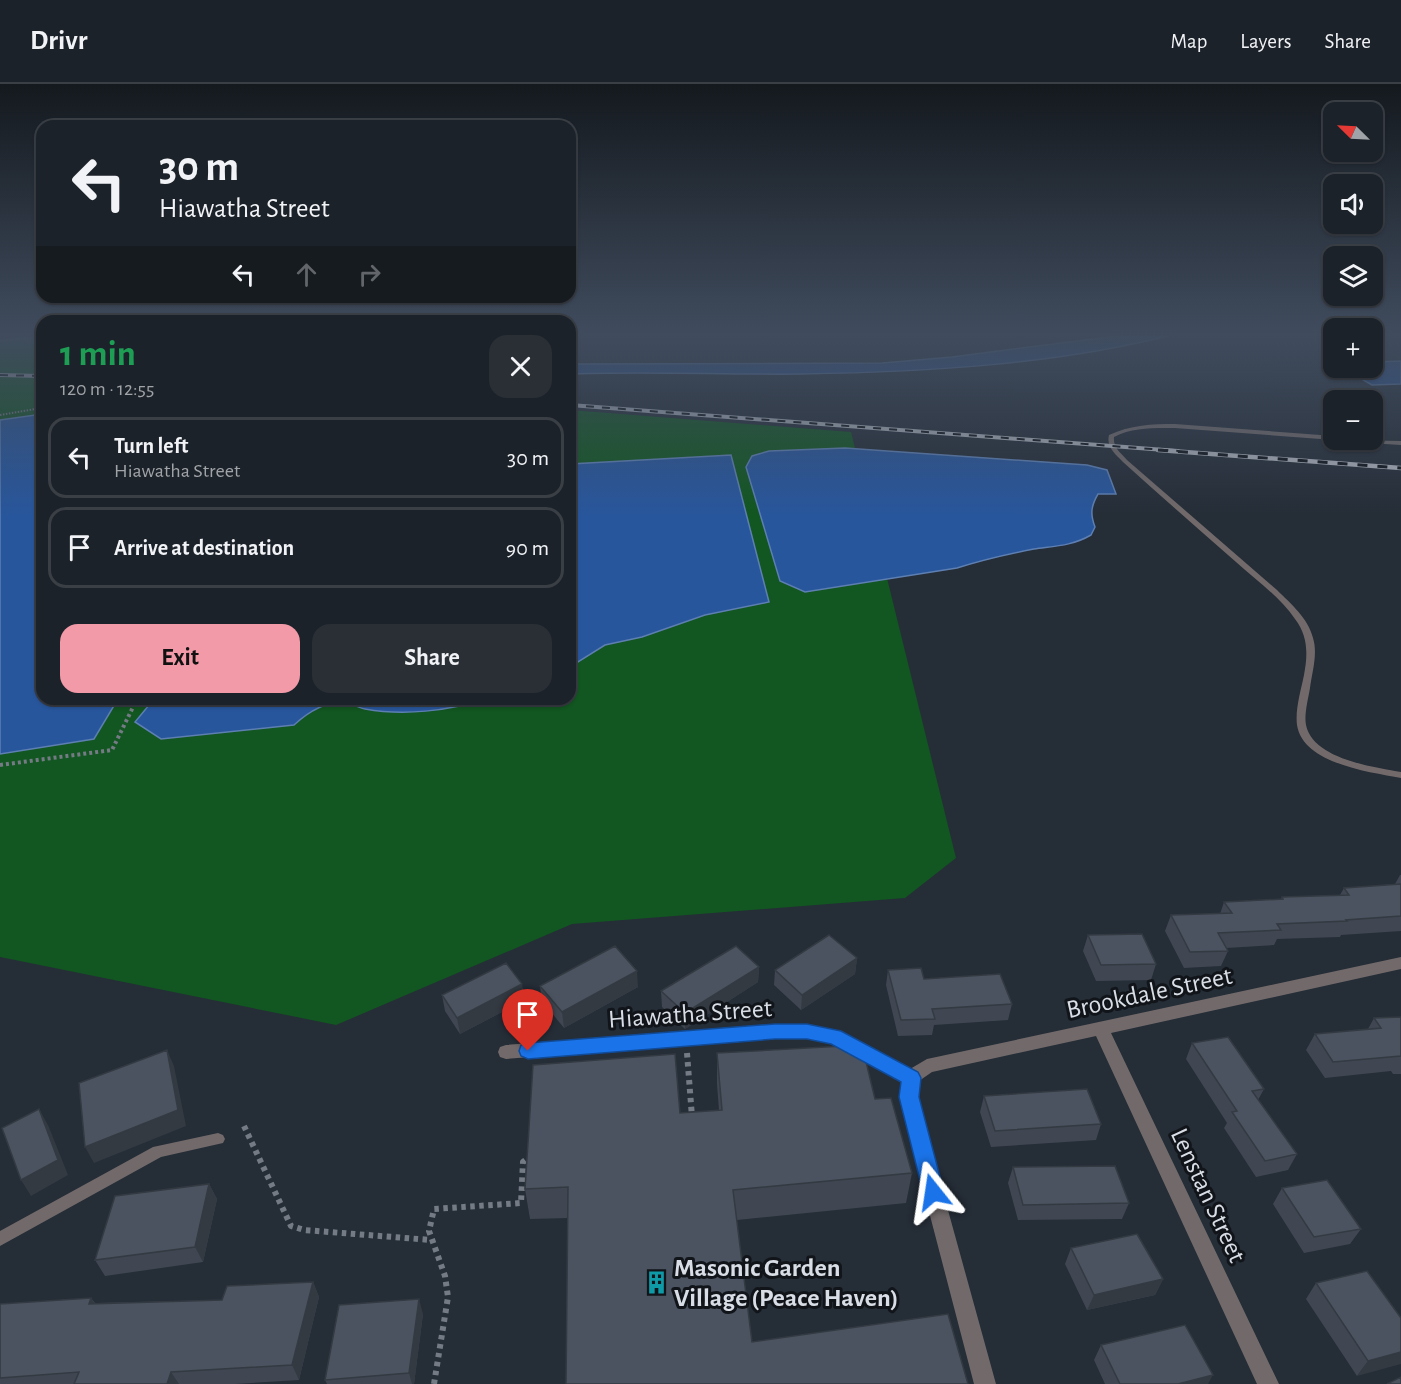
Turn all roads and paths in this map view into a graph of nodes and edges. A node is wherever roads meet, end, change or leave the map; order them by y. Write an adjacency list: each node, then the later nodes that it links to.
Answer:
1 (36, 409): 2 (path)
2 (0, 415)
3 (1323, 437): 8 (lane)
4 (1383, 442): 5 (lane)
5 (1401, 444)
6 (134, 705): 7 (path)
7 (0, 765)
8 (1401, 776)
9 (1401, 963): 10 (street, Brookdale Street)
10 (1101, 1029): 13 (street, Brookdale Street); 22 (street, Lenstan Street)
11 (686, 1038): 12 (street, Hiawatha Street); 13 (street, Hiawatha Street); 15 (path)
12 (506, 1053)
13 (912, 1078): 21 (street)
14 (244, 1126): 19 (path)
15 (693, 1130)
16 (218, 1139): 18 (lane)
17 (538, 1149): 19 (path)
18 (0, 1239)
19 (431, 1240): 20 (path)
20 (434, 1384)
21 (984, 1384)
22 (1268, 1384)

